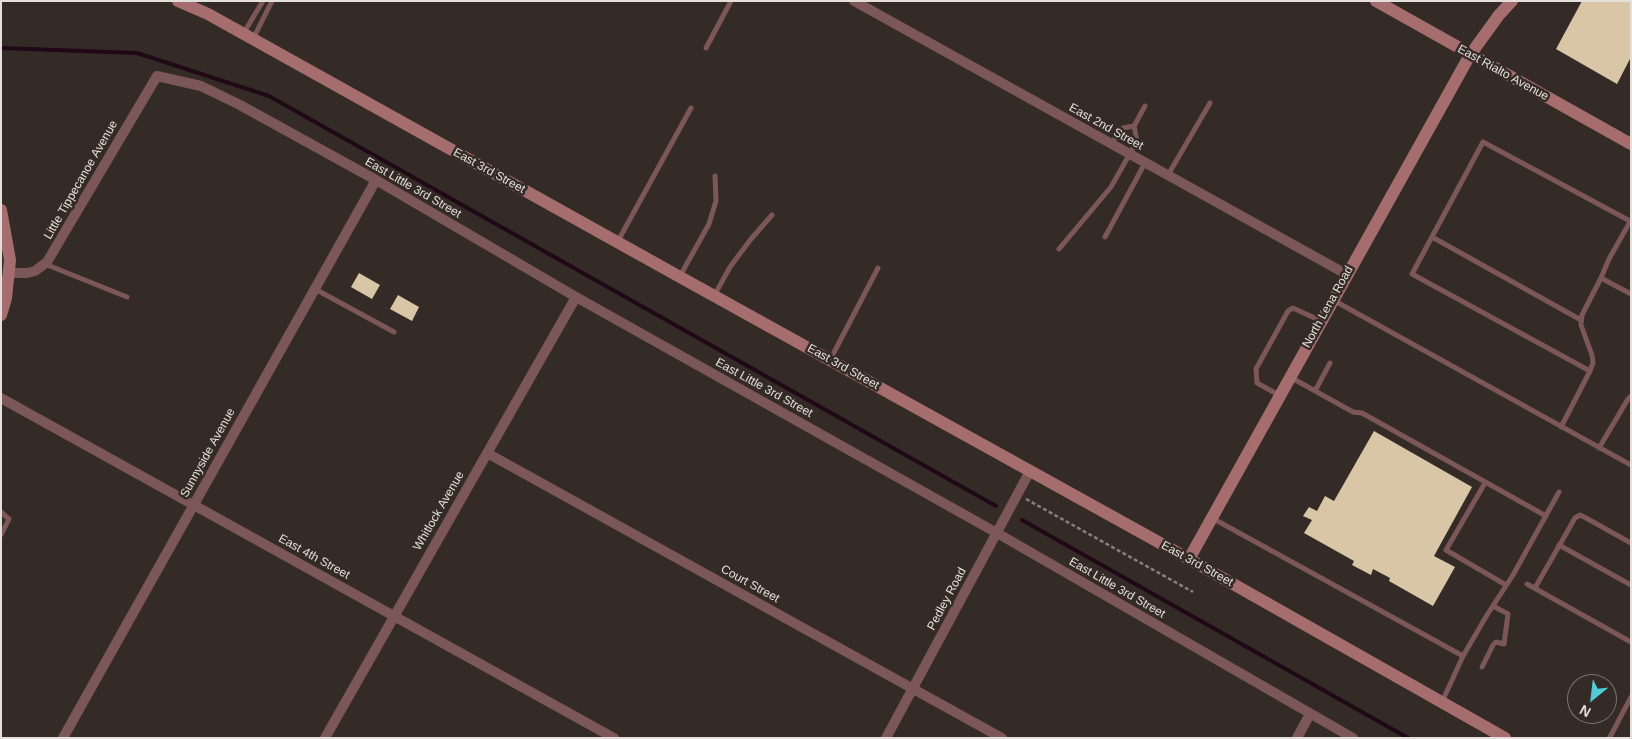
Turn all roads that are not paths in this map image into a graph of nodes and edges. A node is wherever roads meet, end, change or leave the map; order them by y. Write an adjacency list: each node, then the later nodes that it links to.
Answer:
1 (178, 1): 8 (main road, East 3rd Street)
2 (262, 1): 8 (lane)
3 (272, 1): 8 (lane)
4 (732, 1): 9 (lane)
5 (854, 1): 16 (street, East 2nd Street)
6 (1376, 1): 10 (main road, East Rialto Avenue)
7 (1512, 1): 10 (main road, North Lena Road)
8 (248, 37): 28 (main road, East 3rd Street)
9 (706, 48)
10 (1470, 55): 17 (main road, East Rialto Avenue); 33 (main road, North Lena Road)
11 (157, 76): 22 (street, East Little 3rd Street); 30 (street, Little Tippecanoe Avenue)
12 (1210, 103): 21 (lane)
13 (1145, 106): 15 (lane)
14 (691, 108): 28 (lane)
15 (1134, 126): 16 (lane); 18 (lane)
16 (1112, 144): 18 (street, East 2nd Street)
17 (1631, 144)
18 (1130, 154): 19 (street, East 2nd Street); 29 (lane)
19 (1145, 163): 21 (street, East 2nd Street); 26 (lane)
20 (715, 176): 34 (lane)
21 (1168, 176): 33 (street, East 2nd Street)
22 (376, 180): 36 (street, Sunnyside Avenue); 40 (street, East Little 3rd Street)
23 (1, 210): 32 (main road)
24 (772, 215): 39 (lane)
25 (1630, 220): 27 (lane); 35 (lane)
26 (1105, 237)
27 (1432, 237): 43 (lane); 48 (lane)
28 (617, 242): 34 (main road, East 3rd Street)
29 (1059, 248)
30 (45, 264): 32 (street); 38 (lane)
31 (878, 268): 46 (lane)
32 (6, 272): 42 (main road)
33 (1346, 274): 41 (main road, North Lena Road)
34 (680, 276): 39 (main road, East 3rd Street)
35 (1601, 278): 37 (lane); 43 (lane)
36 (315, 289): 45 (lane); 61 (street, Sunnyside Avenue)
37 (1631, 294)
38 (127, 296)
39 (714, 296): 46 (main road, East 3rd Street)
40 (576, 297): 56 (street, Whitlock Avenue); 65 (street, East Little 3rd Street)
41 (1332, 300): 44 (main road, North Lena Road); 54 (lane)
42 (1, 315)
43 (1581, 320): 48 (lane)
44 (1320, 321): 49 (main road, North Lena Road); 51 (lane)
45 (394, 332)
46 (830, 360): 58 (main road, East 3rd Street)
47 (1330, 363): 50 (lane)
48 (1590, 371): 54 (lane)
49 (1290, 377): 50 (lane); 51 (main road, North Lena Road)
50 (1315, 391): 59 (lane)
51 (1279, 395): 64 (main road, North Lena Road)
52 (1631, 396): 55 (lane)
53 (1, 398): 61 (street, East 4th Street)
54 (1561, 426): 55 (lane)
55 (1599, 448): 57 (lane)
56 (487, 453): 75 (street, Whitlock Avenue); 79 (street, Court Street)
57 (1631, 465)
58 (1030, 471): 65 (street, Pedley Road); 69 (main road, East 3rd Street)
59 (1485, 482): 63 (lane); 71 (lane)
60 (1559, 492): 63 (lane)
61 (194, 505): 75 (street, East 4th Street); 83 (street, Sunnyside Avenue)
62 (1, 512): 66 (lane)
63 (1546, 516): 71 (lane)
64 (1212, 518): 69 (main road, North Lena Road); 77 (lane)
65 (997, 532): 79 (street, Pedley Road); 82 (street, East Little 3rd Street)
66 (1, 535)
67 (1631, 543): 68 (lane)
68 (1559, 545): 72 (lane); 73 (lane)
69 (1189, 559): 81 (main road, East 3rd Street)
70 (1527, 584): 73 (lane)
71 (1506, 585): 74 (lane)
72 (1631, 585)
73 (1535, 588): 76 (lane)
74 (1493, 606): 77 (lane); 78 (lane)
75 (394, 616): 85 (street, Whitlock Avenue); 86 (street, East 4th Street)
76 (1631, 642)
77 (1463, 656): 81 (lane)
78 (1482, 666)
79 (913, 688): 87 (street, Pedley Road); 88 (street, Court Street)
80 (1631, 697): 84 (lane)
81 (1442, 702): 91 (main road, East 3rd Street)
82 (1310, 714): 89 (street); 90 (street, East Little 3rd Street)
83 (67, 736)
84 (1610, 737)
85 (325, 738)
86 (614, 738)
87 (886, 738)
88 (1002, 738)
89 (1297, 738)
90 (1353, 738)
91 (1505, 738)

